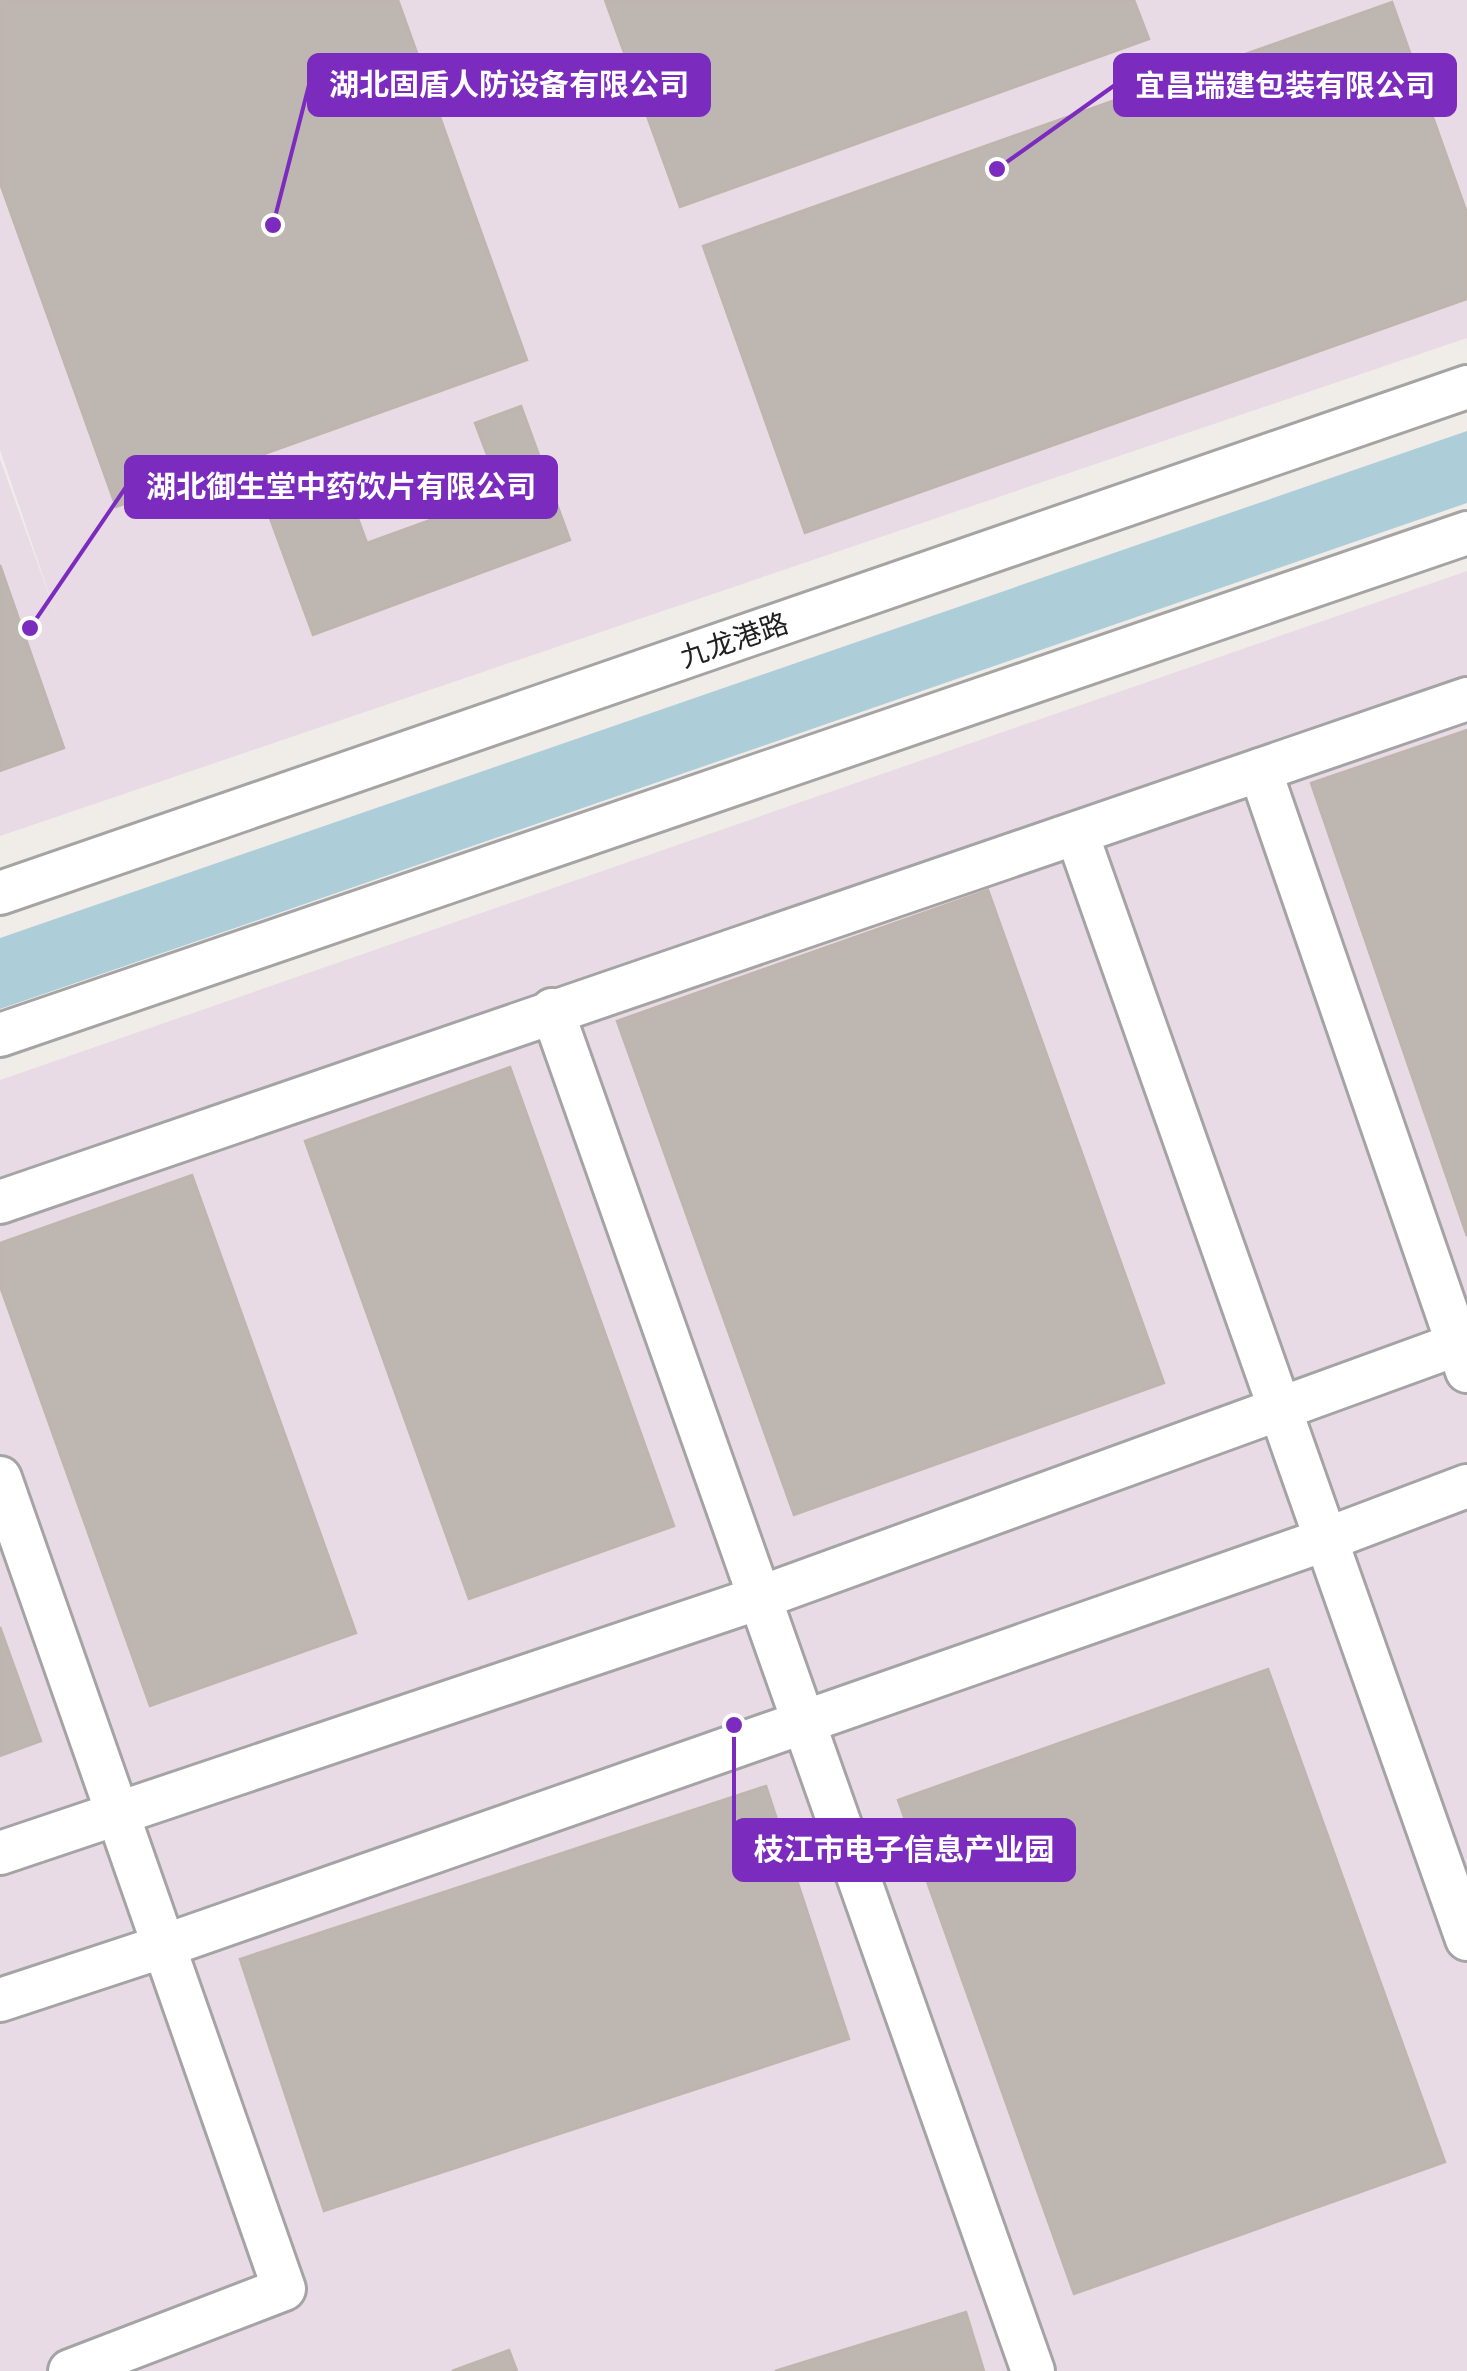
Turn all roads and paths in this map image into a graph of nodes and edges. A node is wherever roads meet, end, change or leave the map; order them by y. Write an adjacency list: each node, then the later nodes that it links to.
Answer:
1 (1467, 387): 6 (street, 九龙港路)
2 (1467, 533): 8 (street)
3 (1467, 698): 4 (street)
4 (1260, 770): 5 (street); 10 (street)
5 (1077, 834): 7 (street); 11 (street)
6 (0, 892)
7 (552, 1010): 9 (street); 15 (street)
8 (0, 1034)
9 (0, 1202)
10 (1462, 1358): 11 (street)
11 (1281, 1408): 14 (street); 15 (street)
12 (0, 1478): 17 (street)
13 (1467, 1486): 14 (street)
14 (1328, 1539): 16 (street); 19 (street)
15 (760, 1598): 16 (street); 17 (street)
16 (803, 1721): 20 (street); 23 (street)
17 (117, 1813): 18 (street); 20 (street)
18 (0, 1853)
19 (1467, 1939)
20 (164, 1946): 21 (street); 22 (street)
21 (0, 2000)
22 (70, 2371)
23 (1033, 2371)

